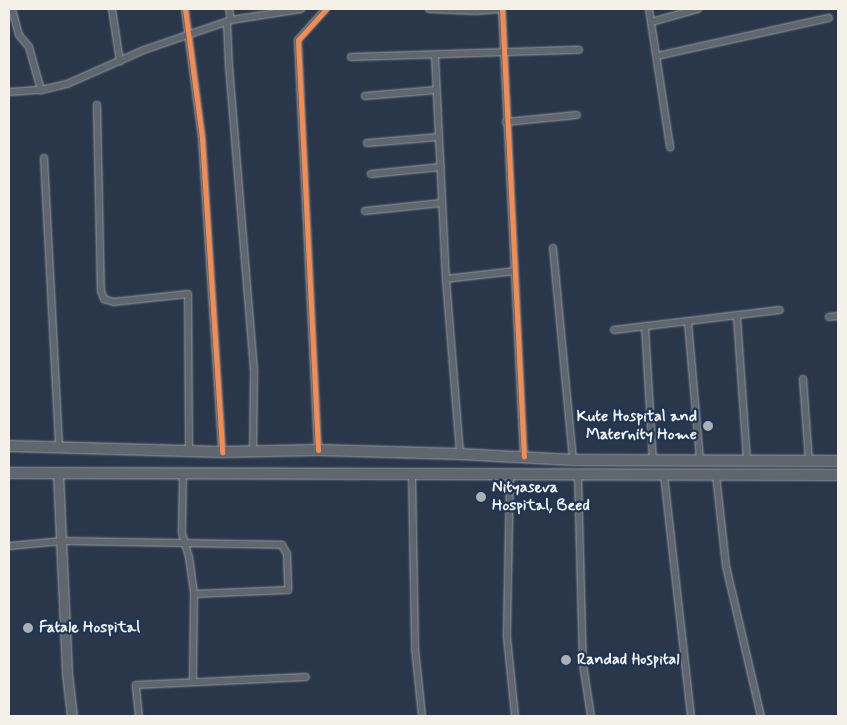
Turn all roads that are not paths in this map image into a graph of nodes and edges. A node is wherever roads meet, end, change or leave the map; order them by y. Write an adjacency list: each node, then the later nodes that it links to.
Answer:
1 (12, 9): 23 (street)
2 (112, 9): 22 (street)
3 (184, 9): 16 (street)
4 (229, 9): 14 (street)
5 (301, 9): 11 (street)
6 (326, 9): 52 (street)
7 (429, 9): 12 (street)
8 (501, 9): 12 (street); 18 (street)
9 (650, 9): 15 (street)
10 (698, 9): 15 (street)
11 (279, 10): 14 (street)
12 (459, 10)
13 (829, 18): 20 (street)
14 (229, 21): 16 (street); 54 (street)
15 (652, 22): 20 (street)
16 (188, 34): 22 (street); 53 (street)
17 (578, 50): 18 (street)
18 (503, 53): 19 (street); 29 (street)
19 (435, 54): 21 (street); 24 (street)
20 (657, 56): 32 (street)
21 (352, 57)
22 (120, 62): 23 (street)
23 (41, 90): 25 (street)
24 (437, 90): 26 (street); 30 (street)
25 (9, 92)
26 (365, 96)
27 (97, 105): 51 (street)
28 (577, 115): 29 (street)
29 (506, 122): 39 (street)
30 (439, 137): 31 (street); 34 (street)
31 (366, 142)
32 (670, 147)
33 (44, 158): 50 (street)
34 (441, 167): 35 (street); 36 (street)
35 (371, 174)
36 (442, 203): 37 (street); 40 (street)
37 (365, 211)
38 (554, 248): 57 (street)
39 (515, 271): 40 (street); 56 (street)
40 (446, 279): 55 (street)
41 (780, 310): 43 (street)
42 (838, 316): 44 (street)
43 (738, 317): 45 (street); 60 (street)
44 (830, 317)
45 (688, 322): 46 (street); 59 (street)
46 (645, 326): 47 (street); 58 (street)
47 (614, 330)
48 (803, 379): 61 (street)
49 (9, 446): 50 (main road)
50 (60, 447): 51 (main road)
51 (189, 450): 53 (main road)
52 (318, 450): 54 (main road); 55 (main road)
53 (222, 452): 54 (main road)
54 (253, 452)
55 (460, 454): 56 (main road)
56 (524, 456): 57 (main road)
57 (573, 460): 58 (main road)
58 (653, 460): 59 (main road)
59 (700, 460): 60 (main road)
60 (747, 461): 61 (main road)
61 (809, 461): 62 (main road)
62 (838, 461)
63 (9, 473): 64 (main road)
64 (58, 473): 65 (main road); 72 (street)
65 (183, 473): 66 (main road); 73 (street)
66 (412, 474): 67 (main road); 80 (street)
67 (510, 474): 68 (main road); 81 (street)
68 (578, 475): 69 (main road); 82 (street)
69 (664, 475): 70 (main road); 83 (street)
70 (716, 475): 71 (main road); 84 (street)
71 (838, 475)
72 (61, 541): 73 (street); 74 (street); 78 (street)
73 (185, 543): 75 (street); 75 (street)
74 (9, 546)
75 (194, 594): 77 (street)
76 (306, 677): 77 (street)
77 (194, 682): 79 (street)
78 (72, 716)
79 (138, 716)
80 (422, 716)
81 (515, 716)
82 (591, 716)
83 (691, 716)
84 (761, 716)

